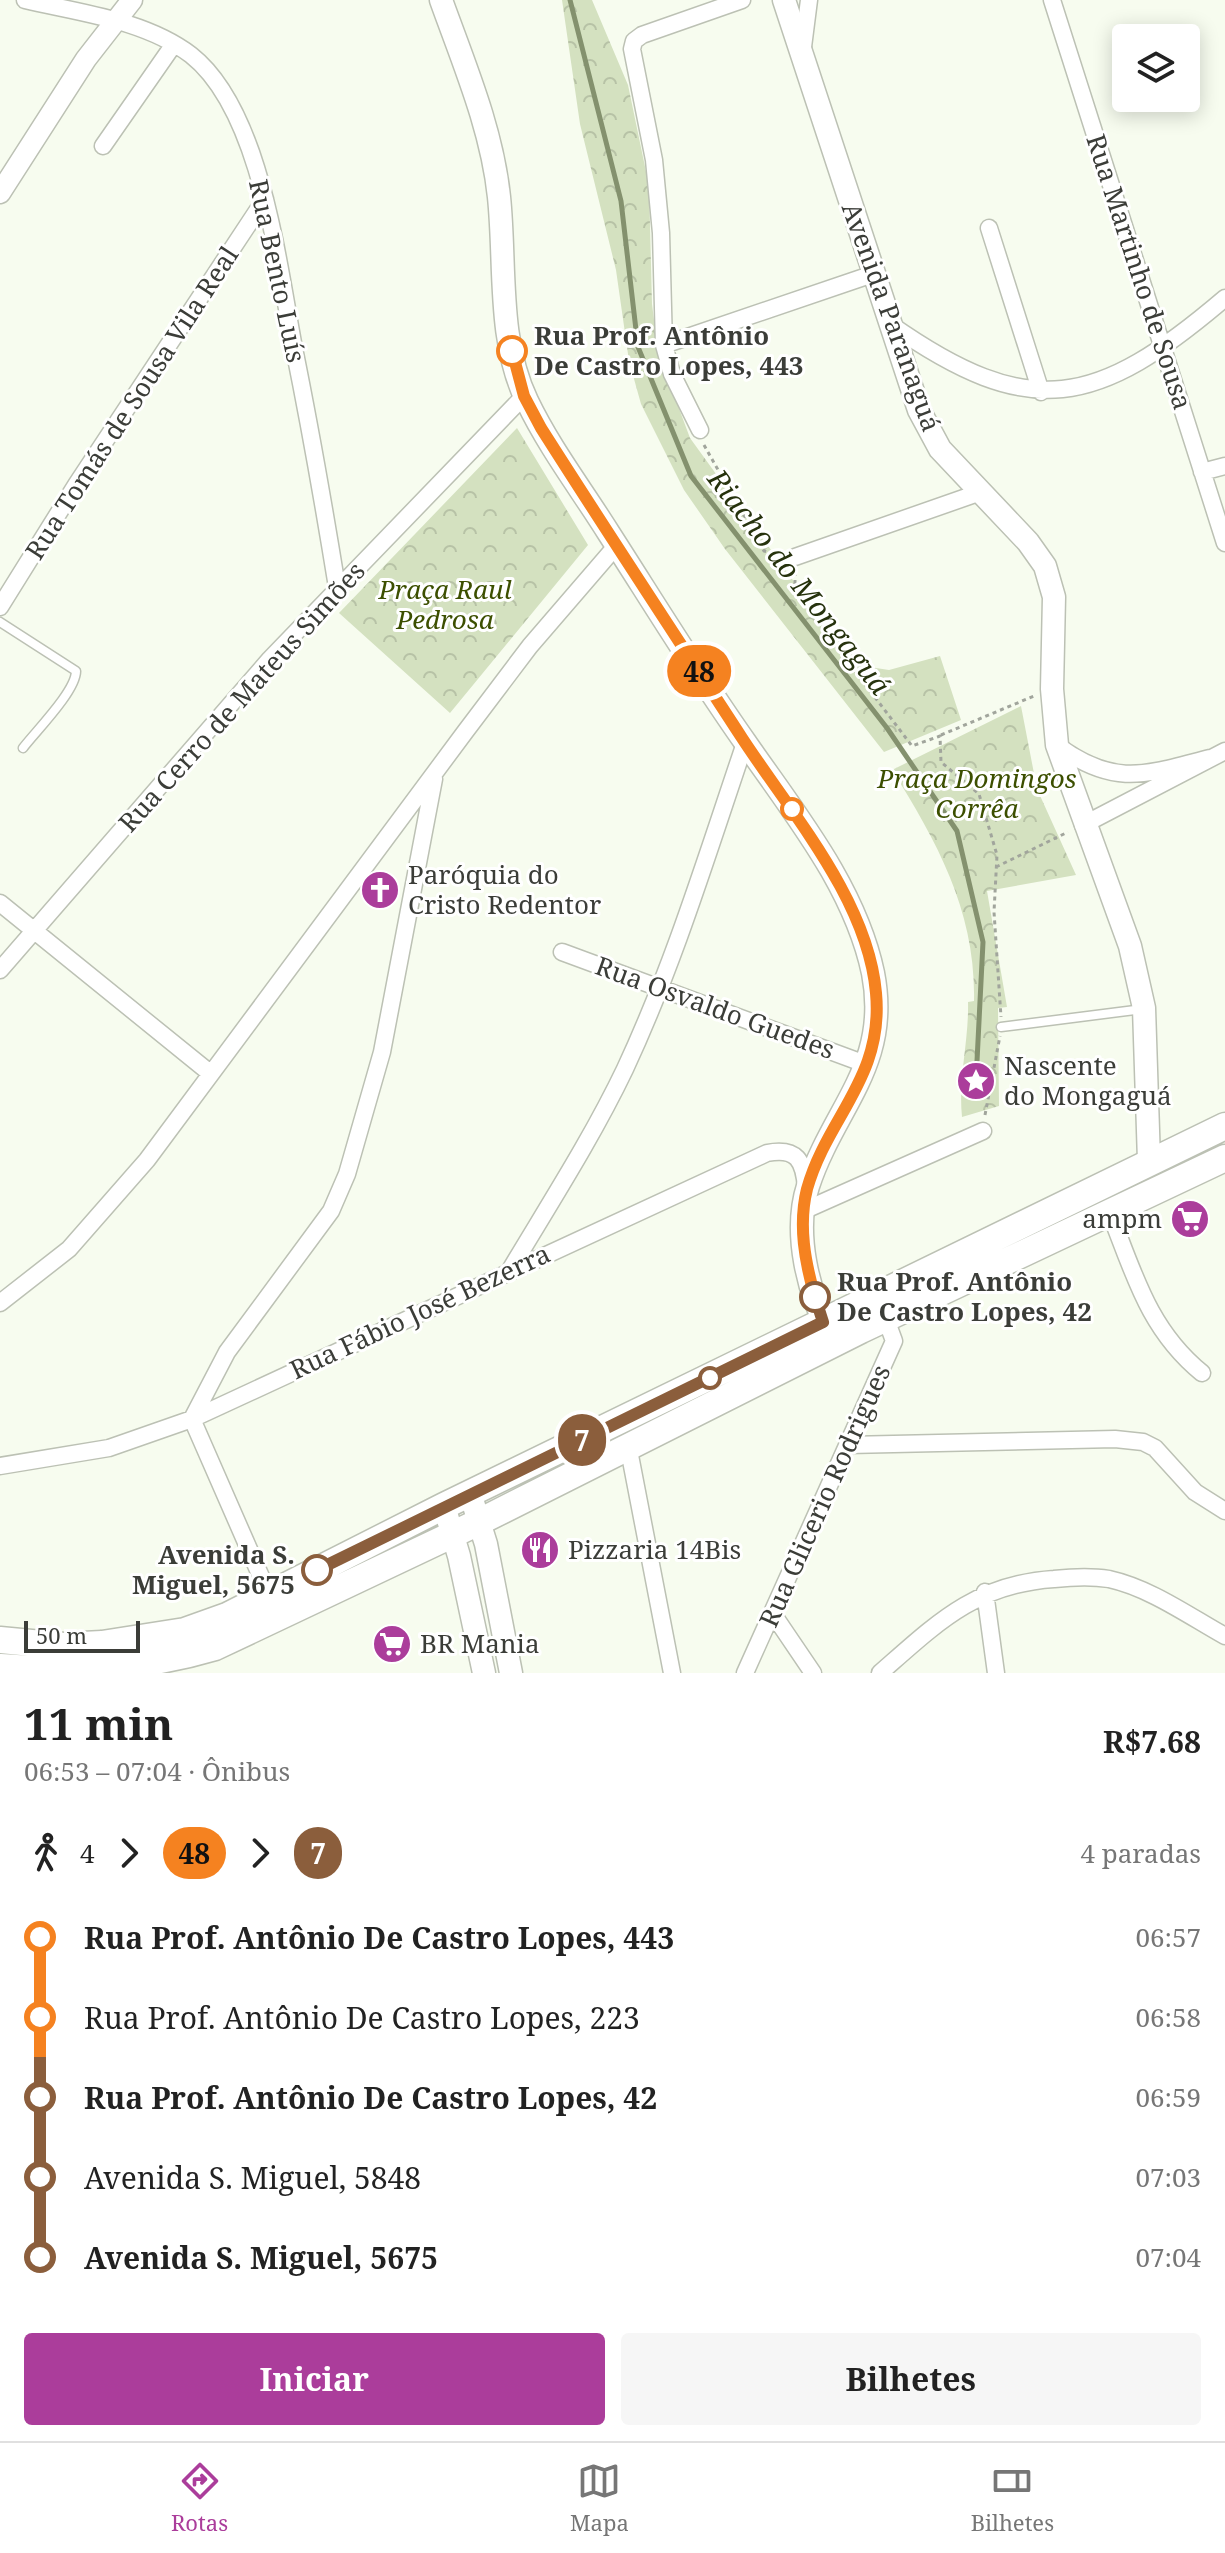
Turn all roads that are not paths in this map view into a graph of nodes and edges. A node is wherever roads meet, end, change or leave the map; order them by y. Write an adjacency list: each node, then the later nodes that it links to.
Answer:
1 (25, 0): 8 (street, Rua Bento Luís)
2 (132, 0): 8 (street)
3 (441, 0): 21 (main road)
4 (742, 0): 18 (street)
5 (784, 0): 10 (main road, Avenida Paranaguá)
6 (809, 0): 10 (street)
7 (1052, 0): 19 (street, Rua Martinho de Sousa)
8 (114, 20): 9 (street, Rua Bento Luís); 12 (street)
9 (174, 44): 11 (street); 13 (street, Rua Bento Luís)
10 (804, 69): 15 (main road, Avenida Paranaguá)
11 (103, 146)
12 (0, 193)
13 (265, 199): 29 (street, Rua Bento Luís); 30 (street, Rua Tomás de Sousa Vila Real)
14 (989, 228): 20 (street)
15 (873, 274): 17 (main road, Avenida Paranaguá); 18 (street)
16 (1225, 298): 19 (street)
17 (888, 324): 20 (street); 25 (main road, Avenida Paranaguá)
18 (664, 345): 22 (street)
19 (1163, 345): 20 (street); 24 (street, Rua Martinho de Sousa)
20 (1041, 392)
21 (524, 396): 27 (main road); 29 (street, Rua Cerro de Mateus Simões)
22 (700, 430)
23 (1225, 466): 24 (street)
24 (1202, 472): 26 (street, Rua Martinho de Sousa)
25 (978, 493): 28 (street); 33 (main road, Avenida Paranaguá)
26 (1225, 543)
27 (617, 545): 32 (main road); 36 (street)
28 (795, 557)
29 (337, 587): 39 (street, Rua Cerro de Mateus Simões)
30 (0, 607)
31 (0, 622): 34 (lane)
32 (745, 743): 42 (street); 45 (main road)
33 (1057, 745): 35 (street); 37 (main road, Avenida Paranaguá)
34 (23, 748)
35 (1218, 754): 37 (street)
36 (435, 773): 46 (street); 58 (street)
37 (1083, 825): 43 (main road, Avenida Paranaguá)
38 (0, 903): 39 (street)
39 (36, 931): 41 (street, Rua Cerro de Mateus Simões); 46 (street)
40 (562, 952): 42 (street, Rua Osvaldo Guedes)
41 (0, 970)
42 (660, 988): 45 (street, Rua Osvaldo Guedes); 53 (street)
43 (1144, 1008): 44 (lane); 50 (main road, Avenida Paranaguá)
44 (1001, 1027)
45 (868, 1065): 51 (main road)
46 (210, 1073): 54 (street)
47 (1225, 1126): 50 (main road)
48 (983, 1131): 51 (street)
49 (1225, 1158): 52 (main road)
50 (1149, 1161): 52 (main road); 56 (main road)
51 (805, 1201): 53 (street, Rua Fábio José Bezerra); 56 (main road)
52 (1117, 1209): 55 (main road); 57 (street)
53 (510, 1270): 58 (street, Rua Fábio José Bezerra)
54 (0, 1303)
55 (886, 1319): 56 (main road); 60 (street, Rua Glicerio Rodrigues)
56 (829, 1332): 59 (main road); 62 (main road)
57 (1202, 1373)
58 (192, 1419): 61 (street, Rua Fábio José Bezerra); 68 (street)
59 (628, 1445): 65 (main road); 75 (street)
60 (848, 1445): 64 (street); 69 (street, Rua Glicerio Rodrigues)
61 (0, 1466)
62 (470, 1493): 63 (main road); 65 (main road)
63 (444, 1506): 66 (main road); 68 (main road)
64 (1225, 1511)
65 (479, 1522): 66 (main road); 74 (main road)
66 (453, 1534): 72 (main road); 73 (main road)
67 (985, 1592): 70 (street); 78 (street); 79 (street)
68 (269, 1595): 71 (main road)
69 (773, 1614): 76 (street, Rua Glicerio Rodrigues); 77 (street)
70 (1225, 1636)
71 (0, 1640)
72 (16, 1670)
73 (484, 1673)
74 (511, 1673)
75 (672, 1673)
76 (745, 1673)
77 (813, 1673)
78 (880, 1673)
79 (996, 1673)

